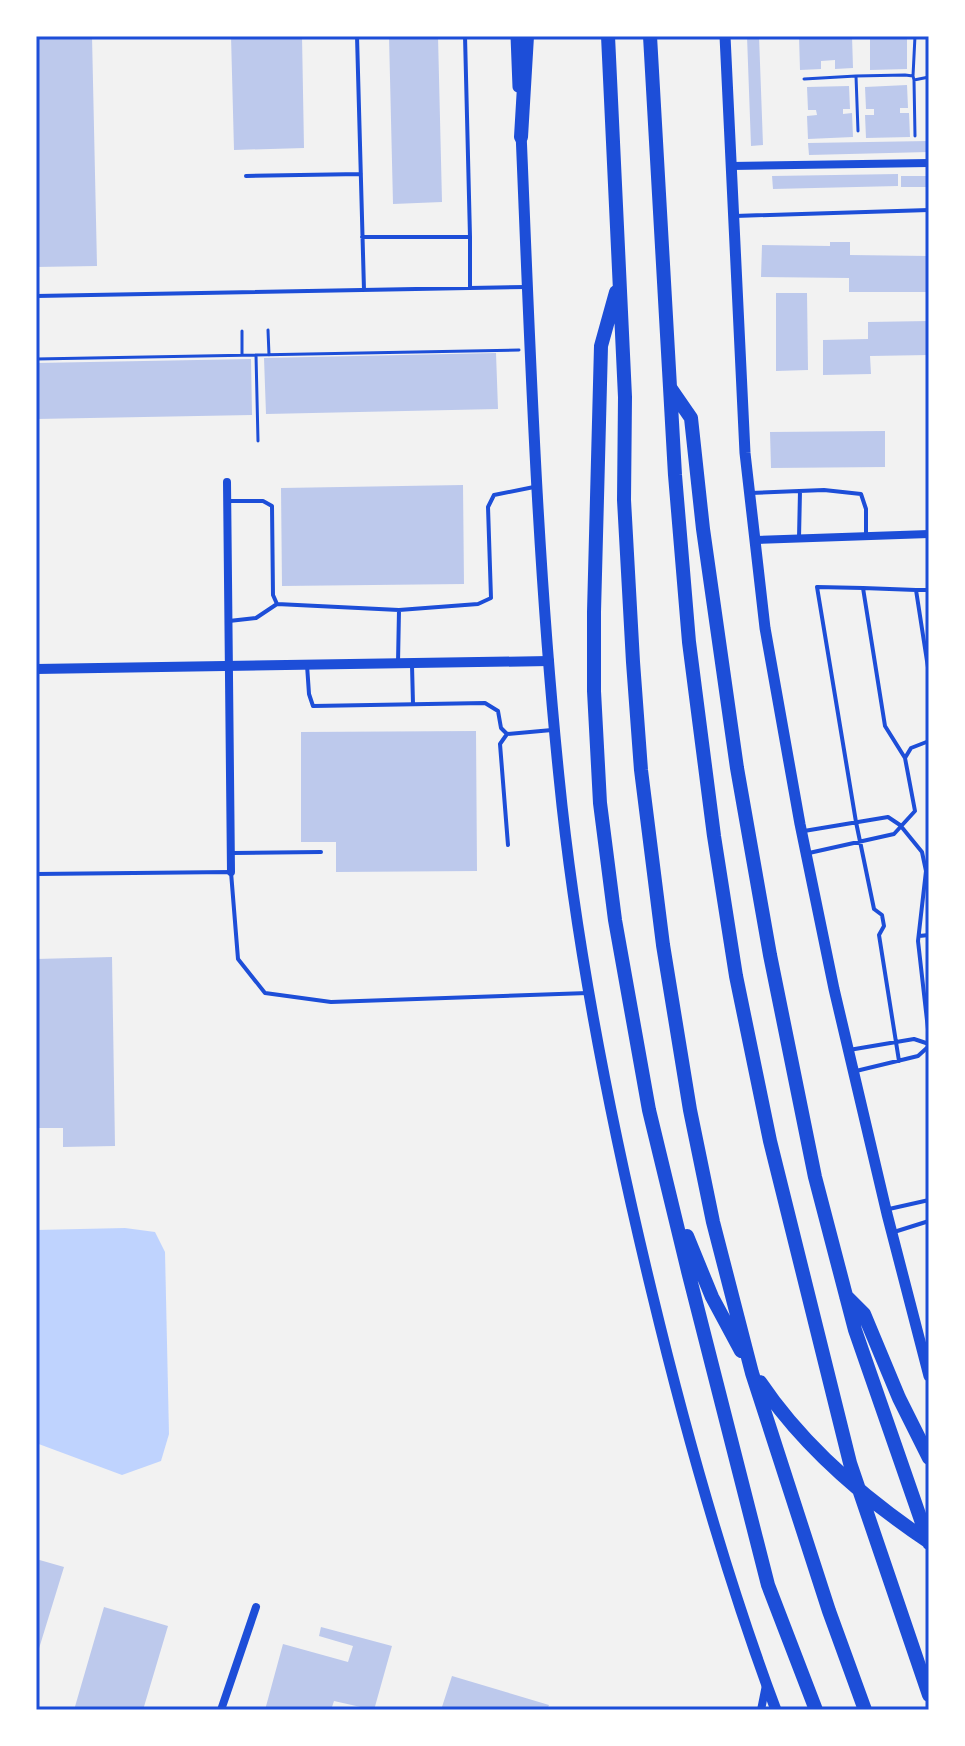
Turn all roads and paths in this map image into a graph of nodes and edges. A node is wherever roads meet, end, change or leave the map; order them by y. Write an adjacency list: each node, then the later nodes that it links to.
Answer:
1 (357, 36): 18 (lane)
2 (465, 36): 23 (lane)
3 (516, 36): 15 (main road)
4 (527, 36): 15 (highway)
5 (608, 36): 24 (highway)
6 (650, 36): 36 (highway)
7 (725, 36): 17 (main road)
8 (915, 36): 11 (path)
9 (856, 76): 11 (path); 12 (path); 13 (path)
10 (929, 77): 11 (path)
11 (914, 78): 14 (path)
12 (804, 79)
13 (858, 131)
14 (915, 136)
15 (521, 137): 25 (main road)
16 (929, 163): 17 (street)
17 (731, 166): 21 (main road)
18 (361, 174): 19 (lane); 22 (lane)
19 (246, 176)
20 (929, 210): 21 (lane)
21 (734, 216): 41 (main road)
22 (362, 237): 23 (lane); 27 (lane)
23 (470, 237): 26 (lane)
24 (620, 277): 85 (highway); 102 (highway)
25 (527, 287): 26 (lane); 31 (main road)
26 (470, 288): 27 (lane)
27 (364, 290): 28 (lane)
28 (36, 296)
29 (268, 330): 34 (path)
30 (242, 331): 32 (path)
31 (530, 350): 34 (path); 39 (main road)
32 (242, 355): 33 (path); 35 (path)
33 (256, 355): 34 (path); 37 (path)
34 (269, 355)
35 (36, 359)
36 (670, 389): 90 (highway); 97 (highway)
37 (258, 441)
38 (227, 482): 42 (street)
39 (537, 486): 51 (lane); 53 (main road)
40 (800, 491): 41 (lane); 44 (lane); 45 (lane)
41 (750, 493): 46 (main road)
42 (227, 501): 50 (lane); 52 (street)
43 (929, 534): 44 (street)
44 (866, 536): 45 (street)
45 (799, 538): 46 (street)
46 (755, 540): 67 (main road)
47 (863, 588): 48 (lane); 64 (lane); 65 (lane)
48 (916, 590): 49 (lane); 59 (lane)
49 (929, 590)
50 (277, 604): 51 (lane); 52 (lane)
51 (399, 610): 54 (lane)
52 (229, 621): 57 (street)
53 (549, 661): 55 (street); 61 (main road)
54 (398, 663): 55 (street); 56 (street)
55 (412, 663): 60 (lane)
56 (307, 664): 57 (street); 60 (lane)
57 (229, 665): 58 (street); 73 (street)
58 (36, 669)
59 (929, 674)
60 (413, 704): 62 (lane)
61 (555, 730): 62 (lane); 79 (main road)
62 (507, 734): 69 (lane)
63 (929, 741): 64 (lane)
64 (905, 758): 66 (lane)
65 (856, 822): 66 (lane); 67 (lane); 68 (lane)
66 (900, 825): 68 (lane); 71 (lane)
67 (802, 832): 74 (main road)
68 (860, 842): 74 (lane); 80 (lane)
69 (508, 845)
70 (321, 852): 73 (lane)
71 (922, 852): 72 (lane); 78 (lane)
72 (929, 852)
73 (231, 853): 75 (street)
74 (807, 854): 82 (main road)
75 (231, 872): 76 (lane); 79 (lane)
76 (36, 874)
77 (929, 935): 78 (lane)
78 (919, 936): 81 (lane)
79 (589, 993): 96 (main road)
80 (894, 1042): 81 (lane); 82 (lane); 83 (lane)
81 (929, 1043): 83 (lane)
82 (849, 1050): 84 (main road)
83 (899, 1061): 84 (lane)
84 (854, 1072): 87 (main road)
85 (666, 1183): 94 (highway); 101 (highway)
86 (929, 1200): 87 (lane)
87 (887, 1210): 89 (main road)
88 (929, 1221): 89 (lane)
89 (892, 1233): 91 (main road)
90 (844, 1294): 93 (highway); 94 (highway)
91 (927, 1362): 92 (main road)
92 (929, 1376)
93 (929, 1458)
94 (929, 1542)
95 (256, 1607): 98 (street)
96 (766, 1684): 99 (street); 100 (main road)
97 (929, 1695)
98 (221, 1710)
99 (761, 1710)
100 (776, 1710)
101 (816, 1710)
102 (865, 1710)

